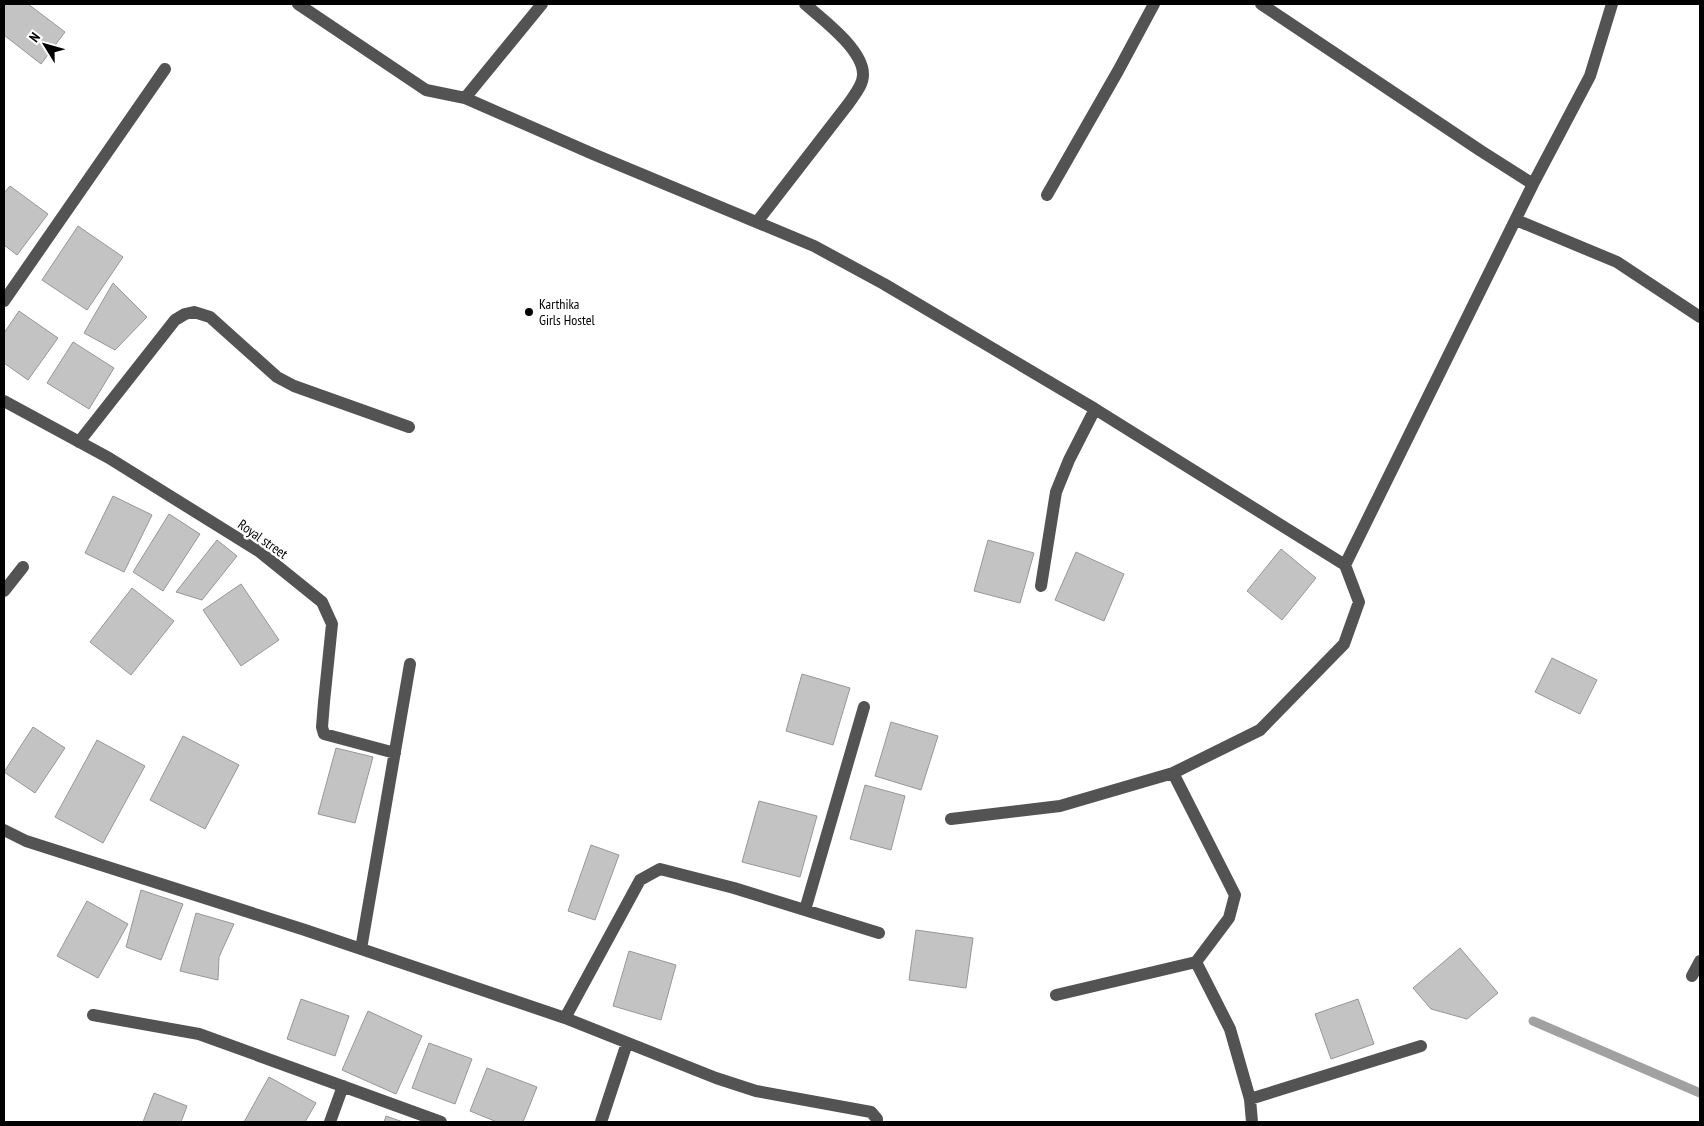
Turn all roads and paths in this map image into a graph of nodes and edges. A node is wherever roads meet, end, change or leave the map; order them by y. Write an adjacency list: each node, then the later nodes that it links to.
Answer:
1 (298, 4): 8 (street)
2 (542, 4): 8 (street)
3 (1154, 4): 10 (street)
4 (1261, 4): 9 (street)
5 (1612, 4): 9 (street)
6 (813, 6): 12 (street)
7 (166, 69): 13 (street)
8 (465, 98): 12 (street)
9 (1533, 184): 11 (street)
10 (1047, 195)
11 (1516, 220): 14 (street); 19 (street)
12 (757, 222): 16 (street)
13 (4, 301)
14 (1700, 317)
15 (4, 401): 18 (street, Royal street)
16 (1095, 409): 19 (street); 21 (street)
17 (409, 427): 18 (street)
18 (79, 442): 25 (street, Royal street)
19 (1345, 565): 26 (street)
20 (23, 567): 22 (street)
21 (1041, 586)
22 (4, 591)
23 (410, 664): 25 (street)
24 (864, 707): 29 (street)
25 (395, 753): 31 (street)
26 (1173, 773): 27 (street); 33 (street)
27 (951, 819)
28 (4, 830): 31 (street)
29 (805, 910): 30 (street); 37 (street)
30 (878, 933)
31 (361, 949): 37 (street)
32 (1700, 961): 34 (street)
33 (1196, 962): 35 (street); 41 (street)
34 (1692, 976)
35 (1056, 995)
36 (93, 1015): 40 (street)
37 (565, 1018): 38 (street)
38 (627, 1042): 44 (street); 45 (street)
39 (1421, 1046): 41 (street)
40 (343, 1086): 42 (street); 43 (street)
41 (1250, 1099): 46 (street)
42 (330, 1122)
43 (440, 1122)
44 (601, 1122)
45 (877, 1122)
46 (1252, 1122)

